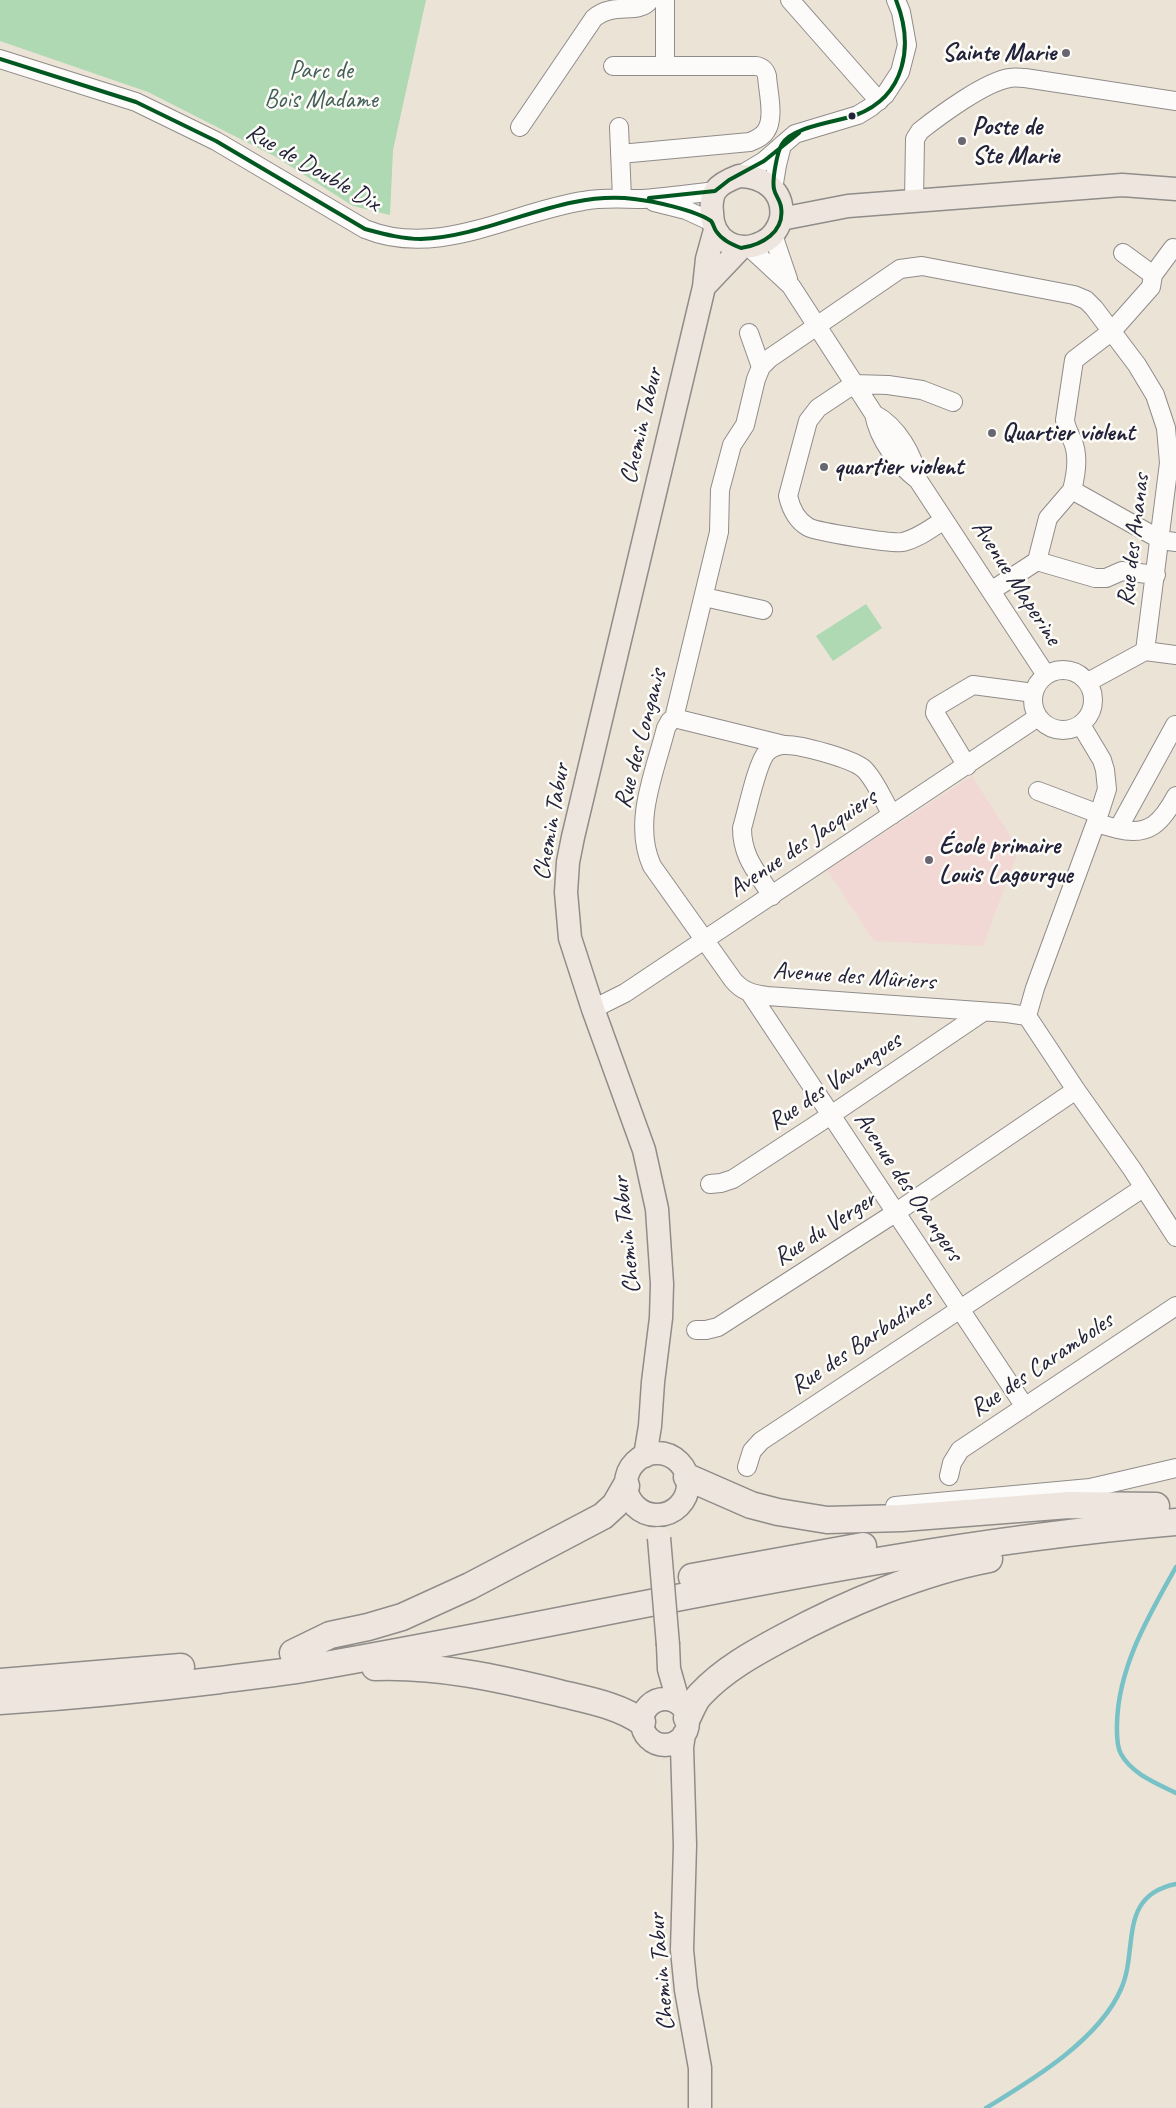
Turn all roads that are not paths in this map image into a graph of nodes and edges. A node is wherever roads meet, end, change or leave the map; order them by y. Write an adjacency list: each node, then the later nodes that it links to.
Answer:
1 (590, 0): 6 (street)
2 (650, 0): 6 (street)
3 (665, 0): 8 (street)
4 (790, 0): 10 (street)
5 (896, 0): 10 (street)
6 (594, 18): 12 (street)
7 (0, 59): 20 (street, Rue de Double Dix)
8 (665, 65): 9 (street); 15 (street)
9 (613, 66)
10 (879, 101): 14 (street)
11 (1176, 101): 22 (street)
12 (520, 127)
13 (619, 127): 15 (street)
14 (782, 144): 16 (street); 19 (street)
15 (620, 154): 20 (street)
16 (739, 176): 18 (main road); 19 (main road)
17 (1176, 189): 22 (main road)
18 (715, 191): 21 (street, Rue de Double Dix); 24 (main road)
19 (776, 192): 23 (main road); 25 (main road)
20 (622, 198): 21 (street, Rue de Double Dix)
21 (642, 199): 24 (street, Rue de Double Dix)
22 (914, 201): 23 (main road)
23 (848, 206): 25 (main road)
24 (714, 226): 26 (main road); 31 (main road, Chemin Tabur)
25 (777, 227): 26 (main road); 30 (street, Avenue Maperine)
26 (745, 247): 30 (street, Avenue Maperine); 31 (main road)
27 (1174, 248): 29 (street)
28 (1123, 254): 29 (street)
29 (1153, 275): 33 (street)
30 (791, 286): 32 (street, Avenue Maperine)
31 (704, 287): 67 (main road, Chemin Tabur)
32 (817, 326): 33 (street, Rue des Ananas); 35 (street); 36 (street, Avenue Maperine)
33 (1112, 331): 38 (street); 40 (street, Rue des Ananas)
34 (749, 333): 35 (street)
35 (761, 367): 44 (street, Rue des Longanis)
36 (854, 384): 37 (street); 39 (street, Avenue Maperine); 39 (street, Avenue Maperine)
37 (953, 402)
38 (1072, 490): 40 (street); 41 (street)
39 (944, 520): 43 (street, Avenue Maperine)
40 (1168, 541): 42 (street, Rue des Ananas)
41 (1037, 561): 42 (street); 43 (street)
42 (1156, 575): 46 (street, Rue des Ananas)
43 (991, 591): 48 (street, Avenue Maperine)
44 (704, 597): 45 (street); 52 (street, Rue des Longanis)
45 (763, 610)
46 (1145, 651): 47 (street); 49 (street)
47 (1176, 655)
48 (1046, 675): 49 (street); 50 (street)
49 (1088, 682): 53 (street)
50 (1034, 693): 51 (street); 56 (street)
51 (1038, 717): 53 (street); 56 (street, Avenue des Jacquiers)
52 (674, 718): 55 (street); 65 (street, Rue des Longanis)
53 (1081, 724): 60 (street)
54 (1175, 725): 63 (street)
55 (784, 745): 59 (street); 64 (street)
56 (967, 766): 59 (street, Avenue des Jacquiers)
57 (1038, 791): 60 (street)
58 (1176, 796): 61 (street)
59 (892, 814): 64 (street, Avenue des Jacquiers)
60 (1098, 818): 63 (street); 69 (street)
61 (1158, 822): 62 (street); 63 (street)
62 (1176, 822)
63 (1118, 829)
64 (772, 896): 65 (street, Avenue des Jacquiers)
65 (704, 939): 66 (street, Avenue des Mûriers); 67 (street, Avenue des Jacquiers)
66 (750, 994): 68 (street, Avenue des Mûriers); 71 (street, Avenue des Orangers)
67 (593, 1009): 80 (main road, Chemin Tabur)
68 (983, 1012): 69 (street, Avenue des Mûriers); 71 (street, Rue des Vavangues)
69 (1027, 1016): 70 (street)
70 (1076, 1090): 73 (street); 74 (street, Rue du Verger)
71 (831, 1116): 72 (street, Rue des Vavangues); 74 (street, Avenue des Orangers)
72 (710, 1184)
73 (1143, 1188): 75 (street); 77 (street, Rue des Barbadines)
74 (895, 1213): 77 (street, Avenue des Orangers); 78 (street, Rue du Verger)
75 (1176, 1237)
76 (1176, 1306): 79 (street, Rue des Caramboles)
77 (959, 1308): 79 (street, Avenue des Orangers); 81 (street, Rue des Barbadines)
78 (696, 1330)
79 (1025, 1408): 83 (street, Rue des Caramboles)
80 (653, 1455): 84 (main road); 85 (main road)
81 (746, 1467)
82 (1176, 1468): 87 (street)
83 (949, 1476)
84 (687, 1477): 87 (highway); 88 (main road)
85 (626, 1486): 88 (main road); 91 (highway)
86 (1166, 1505): 87 (highway); 91 (highway)
87 (778, 1512)
88 (657, 1513): 92 (main road, Chemin Tabur, bridge)
89 (1176, 1522): 91 (highway)
90 (1176, 1534): 95 (highway)
91 (294, 1662): 93 (highway); 94 (highway); 96 (highway)
92 (669, 1669): 95 (main road, Chemin Tabur); 96 (main road, Chemin Tabur)
93 (0, 1682)
94 (0, 1701)
95 (683, 1719): 96 (main road); 96 (main road); 97 (main road, Chemin Tabur)
96 (649, 1722): 97 (main road, Chemin Tabur)
97 (683, 1801): 98 (main road, Chemin Tabur)
98 (700, 2108)

